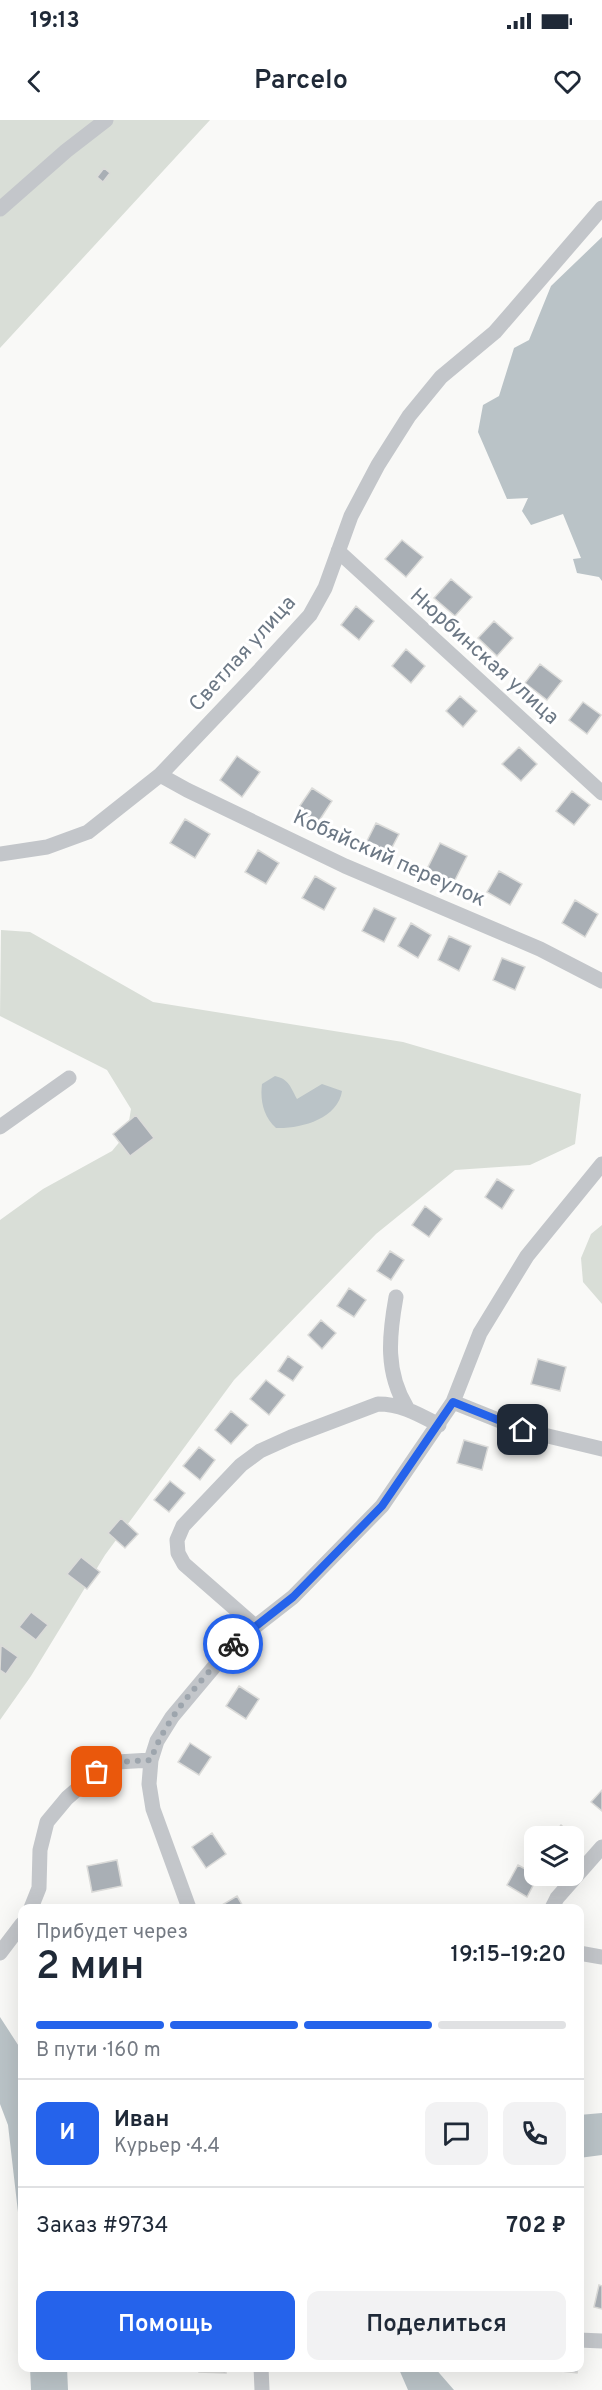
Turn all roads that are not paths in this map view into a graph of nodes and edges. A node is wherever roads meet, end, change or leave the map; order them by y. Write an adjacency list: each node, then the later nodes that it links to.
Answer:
1 (106, 120): 3 (street)
2 (602, 208): 4 (street, Светлая улица)
3 (0, 209)
4 (338, 551): 5 (street, Светлая улица); 6 (street, Нюрбинская улица)
5 (160, 775): 7 (street, Светлая улица); 8 (street, Кобяйский переулок)
6 (602, 793)
7 (0, 854)
8 (602, 981)
9 (69, 1078): 10 (street)
10 (0, 1127)
11 (602, 1164): 13 (street)
12 (396, 1297): 14 (street)
13 (453, 1402): 15 (street); 16 (street)
14 (407, 1408): 15 (street); 17 (street)
15 (439, 1425): 17 (street)
16 (602, 1449)
17 (255, 1626): 18 (street)
18 (151, 1760): 20 (street); 21 (street)
19 (602, 1847): 22 (street)
20 (33, 1904)
21 (188, 1904)
22 (554, 1904)
23 (18, 1929): 24 (street)
24 (0, 1953)
25 (584, 1954): 26 (street)
26 (602, 1957)
27 (584, 2340): 28 (street)
28 (602, 2341)
29 (261, 2372): 30 (street)
30 (262, 2390)

